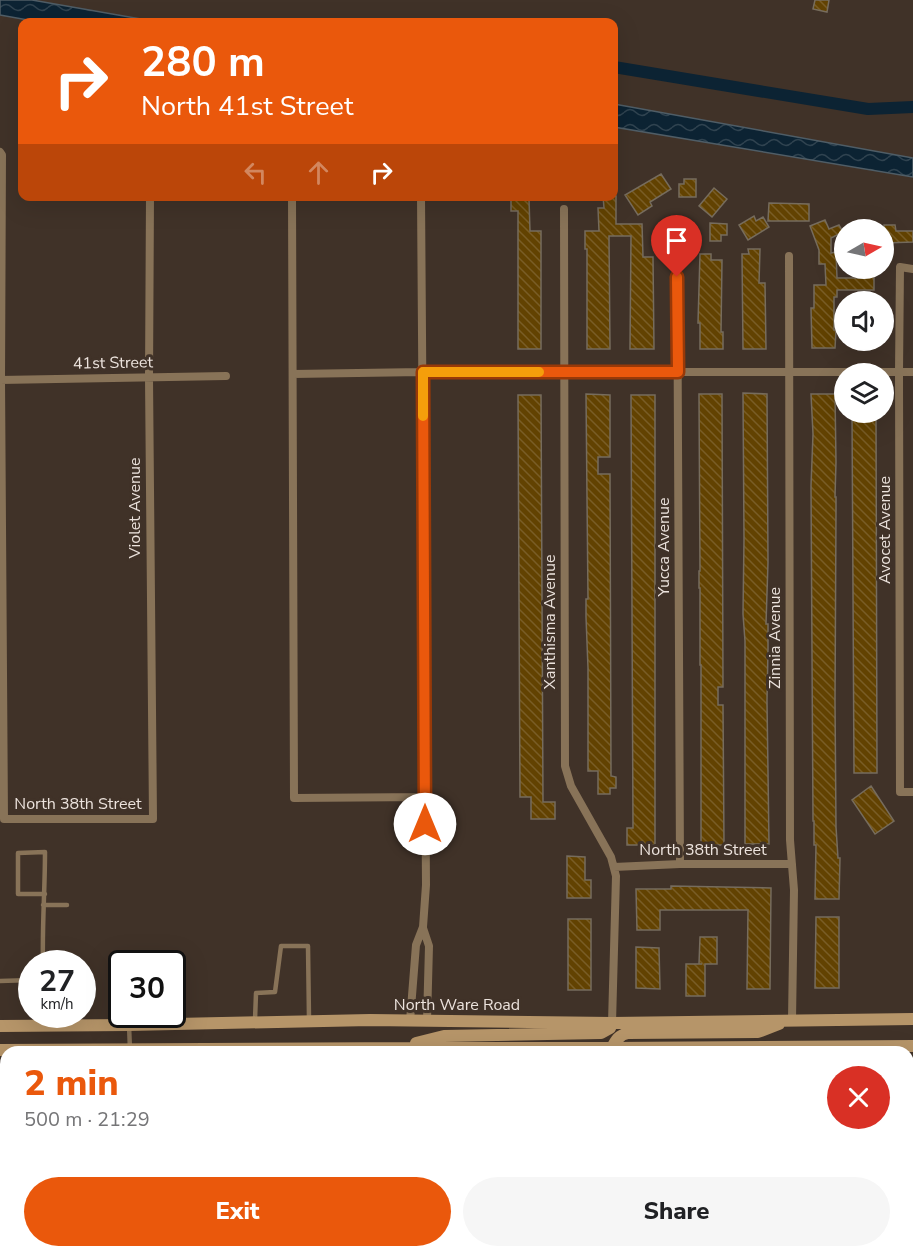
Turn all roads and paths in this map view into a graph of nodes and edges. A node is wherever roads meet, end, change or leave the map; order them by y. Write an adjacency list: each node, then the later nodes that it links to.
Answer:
1 (0, 152): 18 (street)
2 (150, 201): 17 (street, Violet Avenue)
3 (292, 201): 15 (street)
4 (421, 201): 10 (street)
5 (564, 209): 9 (street, Xanthisma Avenue)
6 (677, 230): 11 (street, Yucca Avenue)
7 (789, 256): 14 (street, Zinnia Avenue)
8 (913, 269): 12 (street, Avocet Avenue)
9 (564, 371): 10 (street); 11 (street); 24 (street, Xanthisma Avenue)
10 (423, 372): 15 (street); 20 (street)
11 (678, 372): 14 (street); 22 (street, Yucca Avenue)
12 (899, 372): 13 (street); 14 (street); 19 (street, Avocet Avenue)
13 (913, 372)
14 (789, 373): 23 (street, Zinnia Avenue)
15 (293, 374): 20 (street)
16 (225, 376): 17 (street, 41st Street)
17 (149, 378): 18 (street, 41st Street); 21 (street, Violet Avenue)
18 (0, 380): 21 (street, North 38th Street)
19 (913, 792)
20 (425, 797): 28 (street)
21 (153, 819)
22 (680, 864): 23 (street, North 38th Street); 24 (street, North 38th Street)
23 (792, 864): 35 (street, Zinnia Avenue)
24 (614, 867): 41 (street, Xanthisma Avenue)
25 (45, 894): 25 (lane); 26 (lane)
26 (43, 905): 27 (lane); 29 (lane)
27 (67, 905)
28 (423, 927): 30 (street); 31 (street)
29 (42, 950)
30 (414, 976): 31 (street); 36 (street)
31 (428, 977): 37 (street)
32 (18, 980): 33 (lane)
33 (0, 981)
34 (913, 1019): 35 (main road, North Ware Road)
35 (792, 1020): 41 (main road, North Ware Road); 47 (main road)
36 (410, 1021): 37 (main road, North Ware Road); 38 (main road, North Ware Road)
37 (427, 1021): 41 (main road, North Ware Road)
38 (309, 1022): 40 (main road, North Ware Road); 40 (lane)
39 (18, 1023): 43 (main road, North Ware Road)
40 (255, 1023): 42 (main road, North Ware Road)
41 (612, 1023): 46 (main road)
42 (186, 1024)
43 (0, 1026)
44 (129, 1028): 45 (lane)
45 (130, 1046)
46 (408, 1046)
47 (614, 1046)

